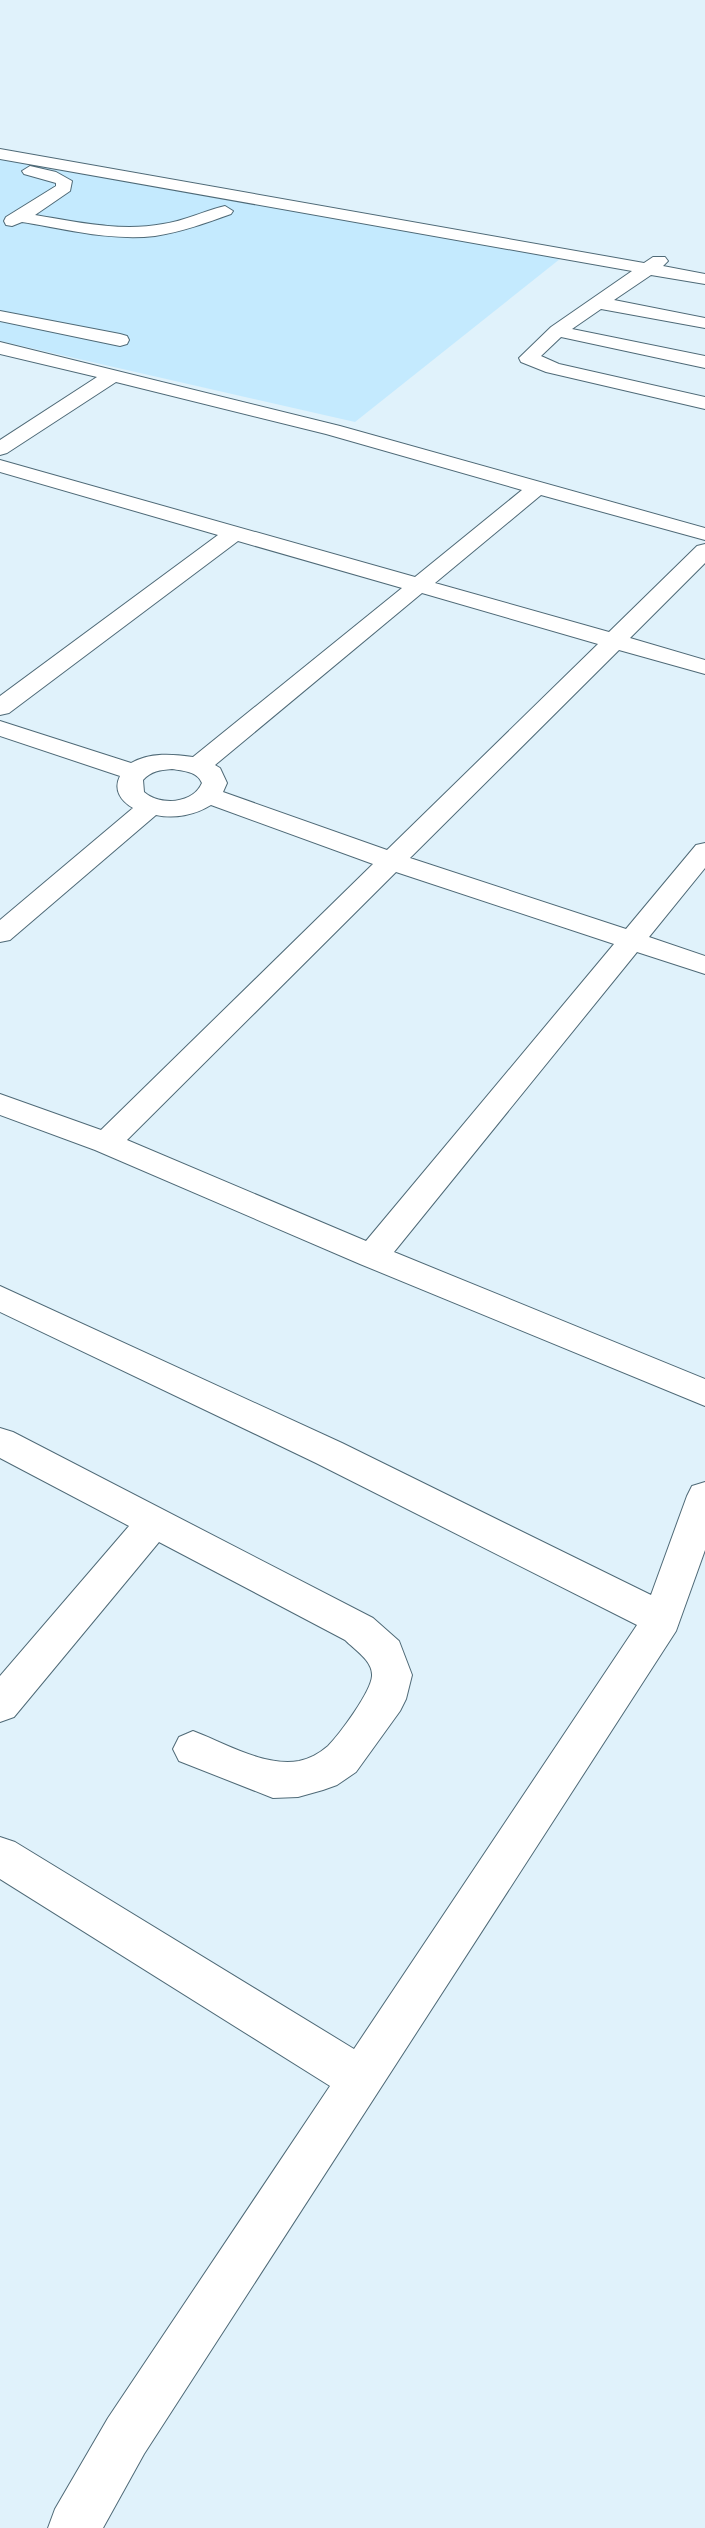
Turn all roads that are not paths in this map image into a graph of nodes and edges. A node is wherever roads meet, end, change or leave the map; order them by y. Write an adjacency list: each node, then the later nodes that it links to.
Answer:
1 (0, 146): 7 (street)
2 (0, 154): 7 (street)
3 (0, 166): 5 (street)
4 (225, 212): 5 (street)
5 (19, 217): 6 (street)
6 (0, 228)
7 (654, 264): 8 (street); 9 (street); 10 (street)
8 (705, 268)
9 (705, 279)
10 (600, 303): 12 (street); 13 (street)
11 (0, 316): 14 (street)
12 (705, 324)
13 (557, 331): 16 (street); 18 (street)
14 (120, 340)
15 (0, 348): 17 (street)
16 (705, 362)
17 (113, 375): 19 (street); 21 (street)
18 (705, 403)
19 (0, 449)
20 (0, 466): 22 (street)
21 (536, 489): 23 (street); 25 (street)
22 (233, 534): 25 (street); 28 (street)
23 (705, 534)
24 (705, 551): 26 (street)
25 (417, 586): 26 (street); 30 (street)
26 (614, 641): 27 (street); 35 (street)
27 (705, 667)
28 (0, 708)
29 (0, 728): 31 (street)
30 (199, 765): 31 (street); 32 (street)
31 (135, 773): 33 (street)
32 (209, 796): 33 (street); 35 (street)
33 (151, 806): 36 (street)
34 (705, 851): 37 (street)
35 (392, 861): 37 (street); 40 (street)
36 (0, 934)
37 (631, 941): 38 (street); 41 (street)
38 (705, 965)
39 (0, 1104): 40 (street)
40 (106, 1143): 41 (street)
41 (372, 1256): 43 (street)
42 (0, 1298): 47 (street)
43 (705, 1393)
44 (0, 1442): 46 (street)
45 (705, 1496): 47 (street)
46 (154, 1522): 48 (street); 49 (street)
47 (662, 1620): 51 (street)
48 (0, 1705)
49 (193, 1749)
50 (0, 1856): 51 (street)
51 (362, 2079): 52 (street)
52 (74, 2528)

